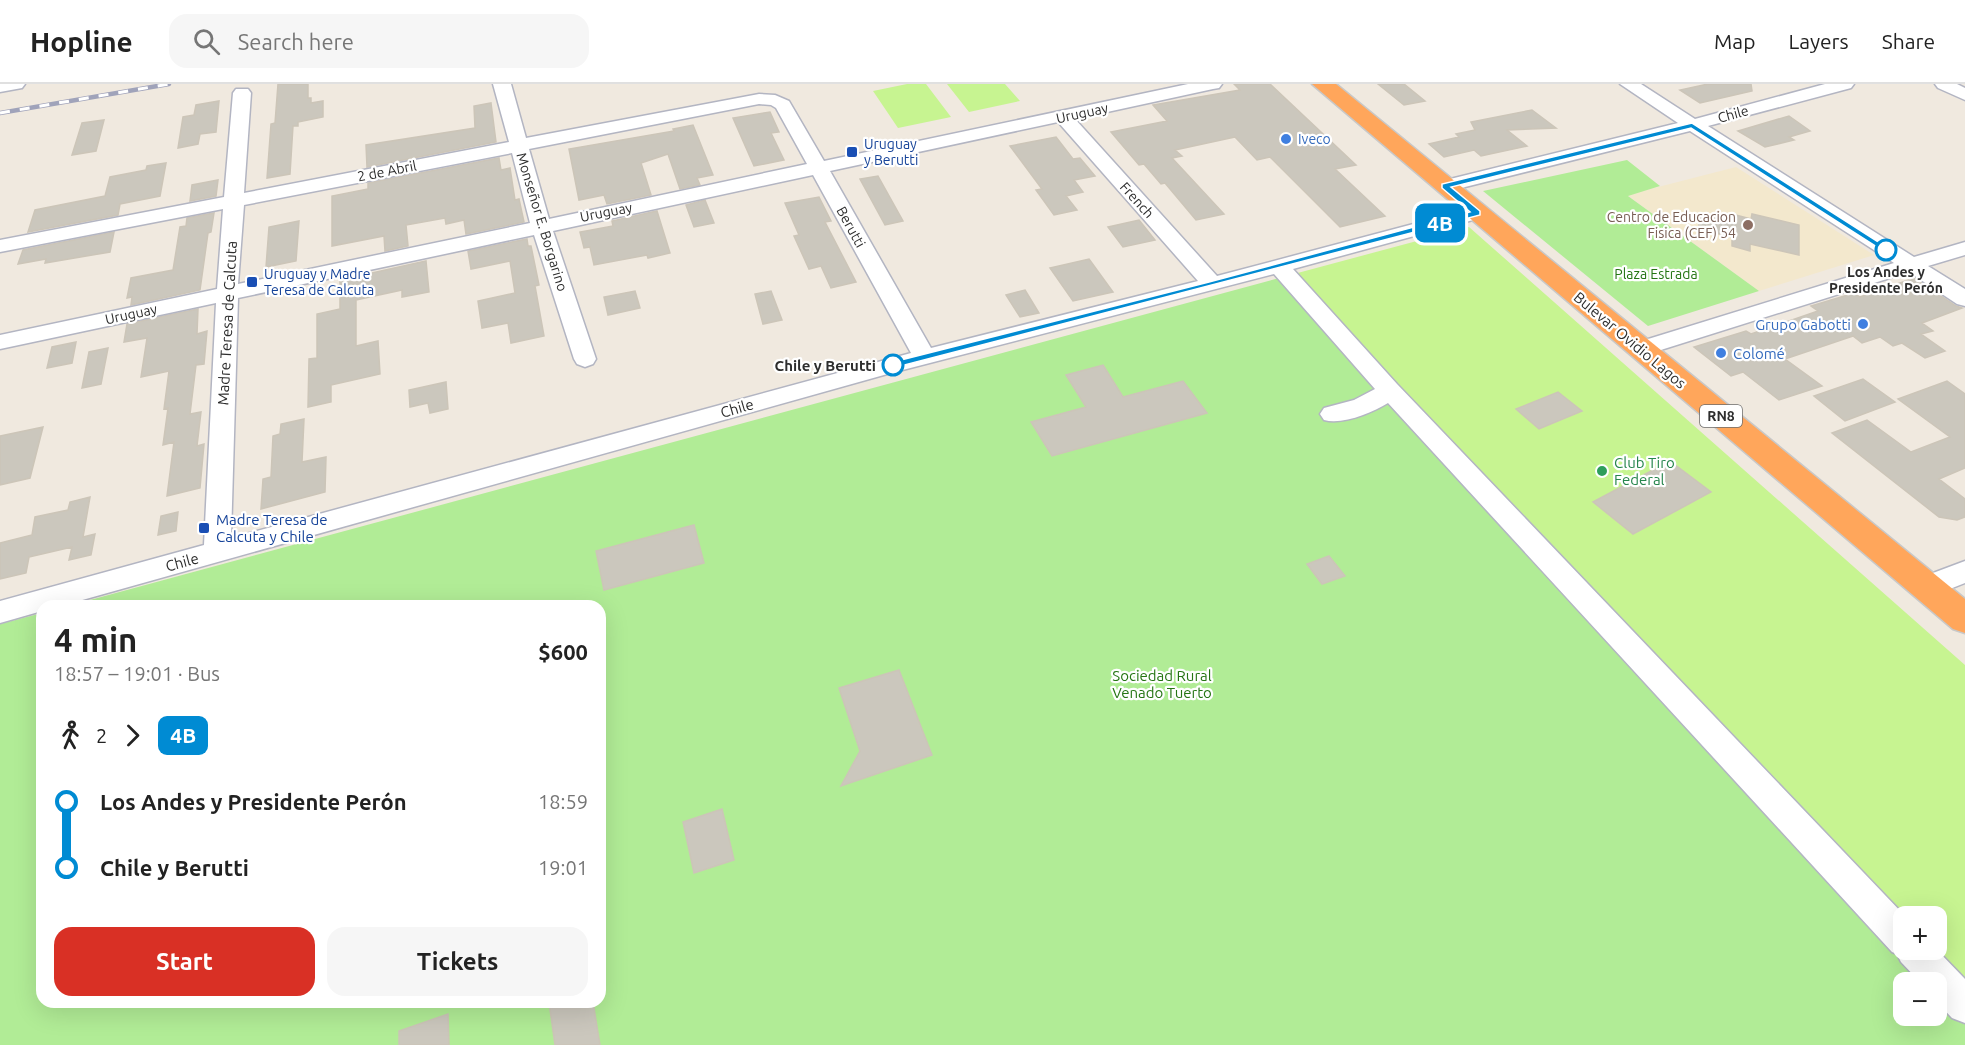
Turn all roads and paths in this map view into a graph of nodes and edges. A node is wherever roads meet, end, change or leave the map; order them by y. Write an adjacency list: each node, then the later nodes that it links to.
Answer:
1 (16, 84): 8 (street)
2 (502, 84): 14 (street, Monseñor E. Borgarino)
3 (1213, 84): 12 (street, Uruguay)
4 (1323, 84): 16 (highway, Bulevar Ovidio Lagos / RN8)
5 (1629, 84): 13 (street)
6 (1845, 84): 13 (street, Chile)
7 (1944, 84): 10 (street)
8 (0, 87)
9 (242, 93): 17 (street, Madre Teresa de Calcuta)
10 (1965, 95)
11 (775, 100): 14 (street, 2 de Abril); 15 (street, Berutti)
12 (1063, 117): 15 (street, Uruguay); 24 (street, French)
13 (1692, 125): 16 (street, Chile); 23 (street)
14 (519, 145): 17 (street, 2 de Abril); 19 (street, Monseñor E. Borgarino)
15 (818, 169): 19 (street, Uruguay); 30 (street, Berutti)
16 (1445, 186): 18 (highway, Bulevar Ovidio Lagos / RN8)
17 (234, 202): 20 (street, 2 de Abril); 25 (street, Madre Teresa de Calcuta)
18 (1477, 213): 22 (street, Chile); 28 (highway, Bulevar Ovidio Lagos / RN8)
19 (541, 225): 25 (street, Uruguay); 29 (street, Monseñor E. Borgarino)
20 (0, 246)
21 (1965, 249): 23 (street)
22 (1279, 266): 24 (street, Chile); 31 (street)
23 (1911, 266): 26 (street); 28 (street)
24 (1212, 284): 30 (street, Chile)
25 (227, 293): 27 (street, Uruguay); 33 (street, Madre Teresa de Calcuta)
26 (1965, 299)
27 (0, 342)
28 (1640, 349): 35 (highway, Bulevar Ovidio Lagos / RN8)
29 (585, 358)
30 (925, 358): 33 (street, Chile)
31 (1389, 390): 32 (street); 40 (street)
32 (1332, 414)
33 (217, 553): 36 (street, Chile)
34 (1965, 572): 35 (street)
35 (1927, 587): 39 (highway, Bulevar Ovidio Lagos / RN8)
36 (44, 600)
37 (36, 602): 38 (street, Chile)
38 (0, 612)
39 (1965, 619)
40 (1893, 928)
41 (1922, 960): 42 (street)
42 (1965, 1005)

